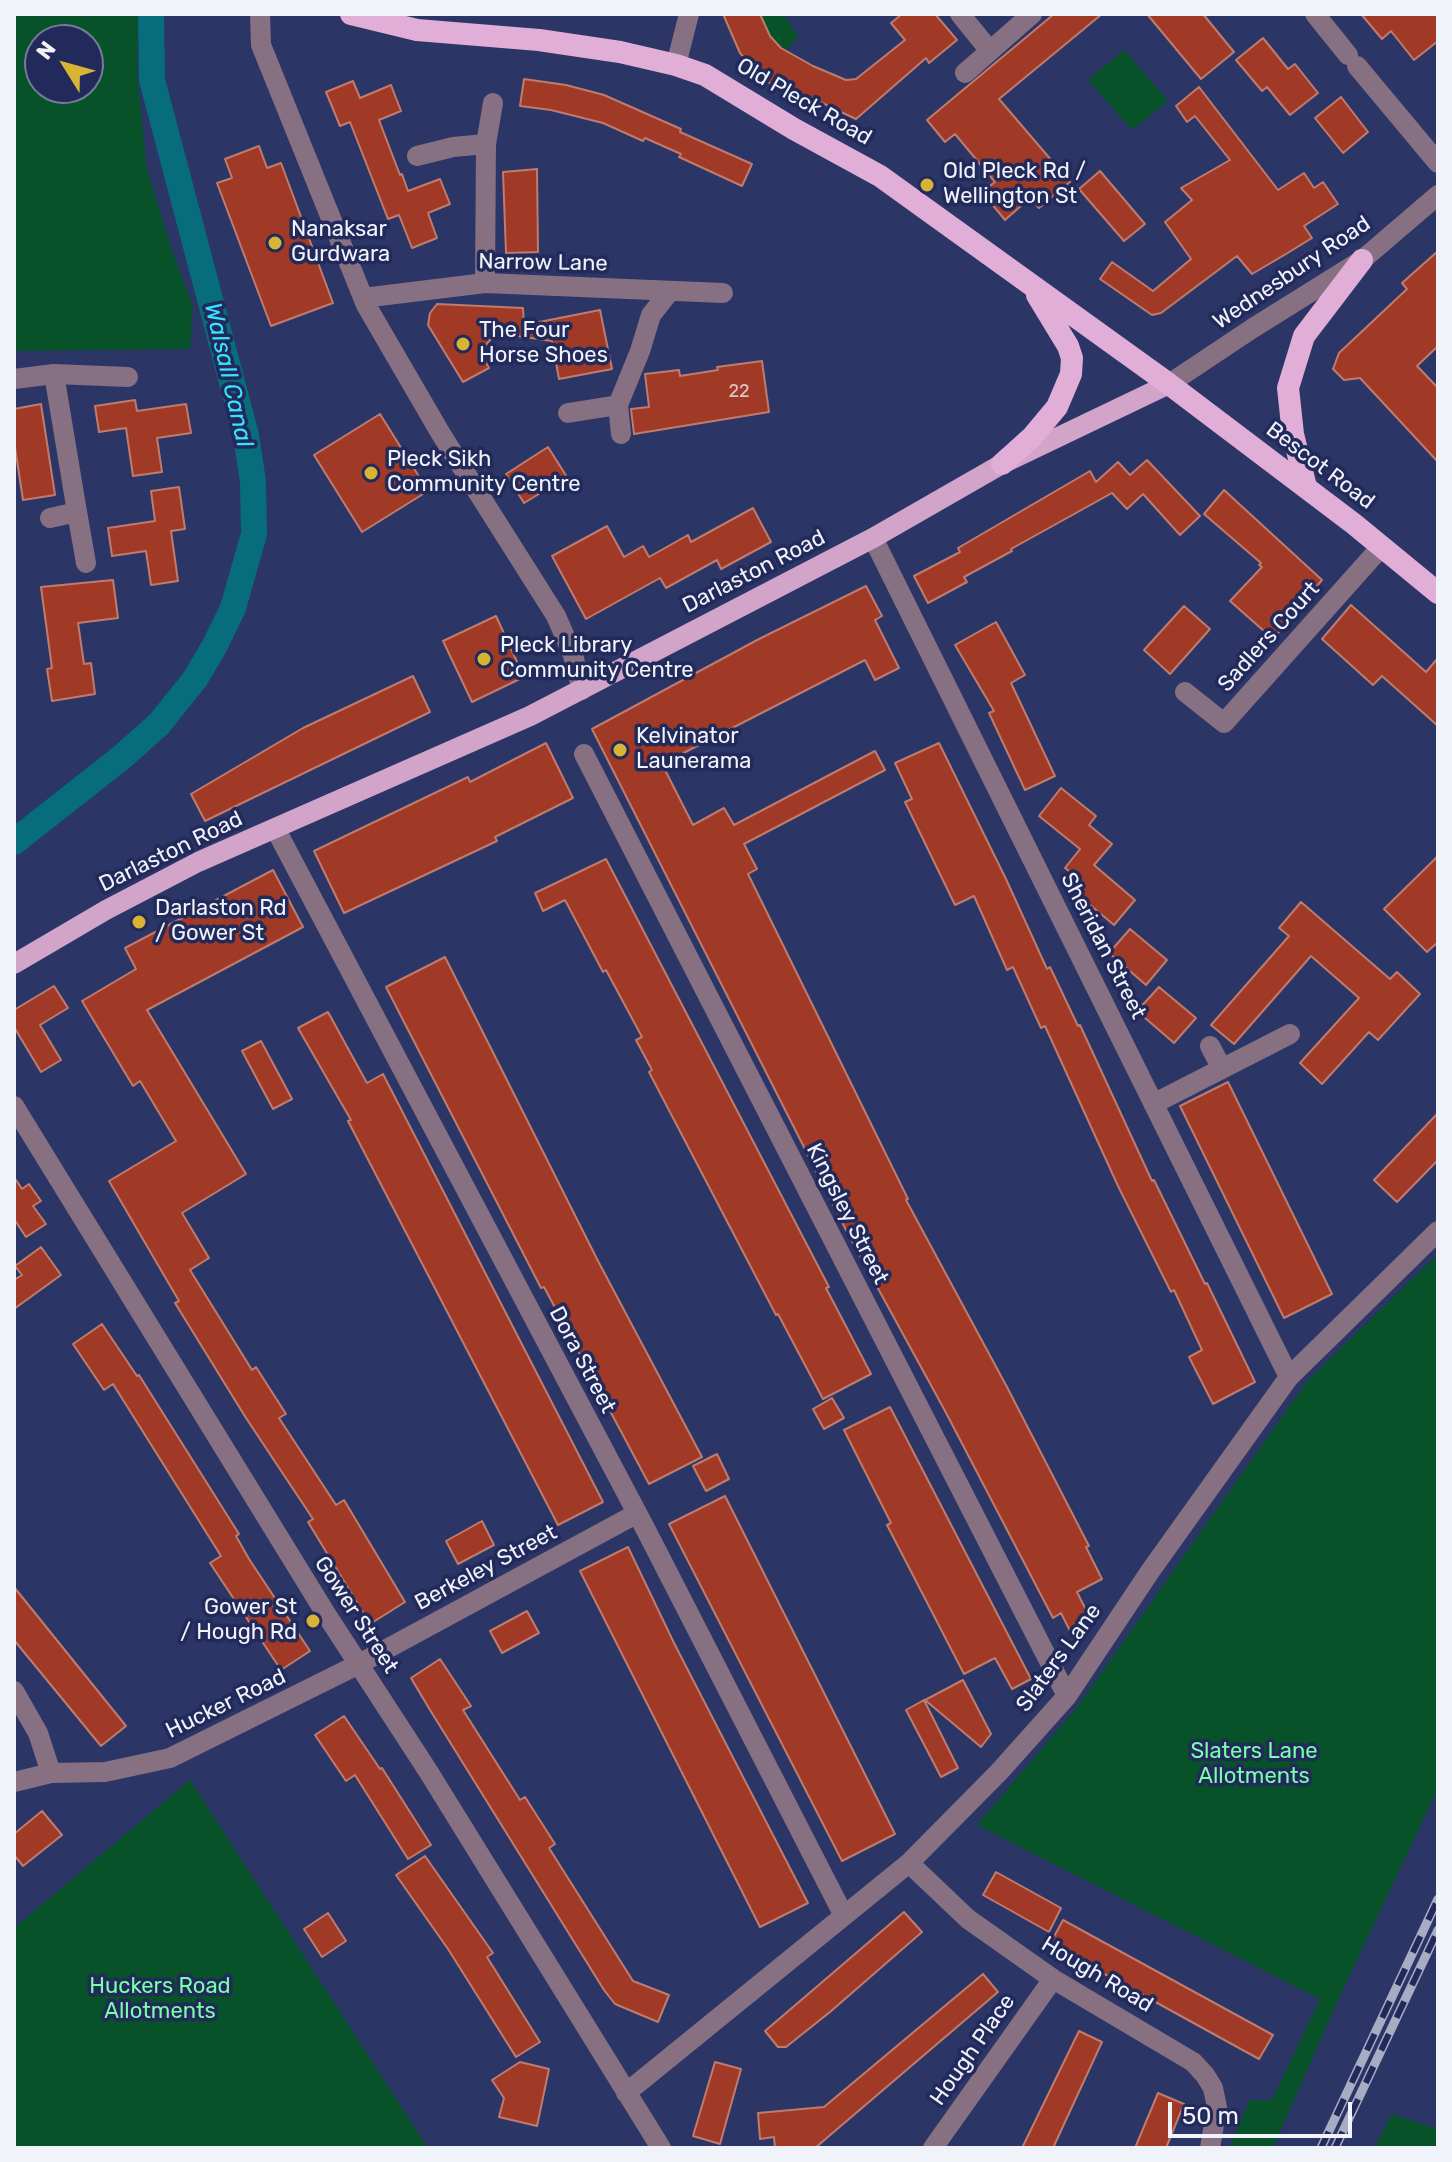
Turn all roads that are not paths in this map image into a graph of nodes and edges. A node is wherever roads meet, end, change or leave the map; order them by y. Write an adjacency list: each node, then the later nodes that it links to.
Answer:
1 (260, 14): 20 (street)
2 (351, 14): 8 (highway, Old Pleck Road)
3 (689, 14): 8 (street)
4 (960, 14): 7 (street)
5 (1032, 14): 7 (street)
6 (1315, 14): 13 (street)
7 (990, 51): 9 (street)
8 (676, 65): 17 (highway, Old Pleck Road)
9 (965, 73)
10 (493, 103): 11 (street)
11 (486, 144): 12 (street); 16 (street)
12 (417, 156)
13 (1438, 163)
14 (1438, 195): 15 (street, Wednesbury Road)
15 (1362, 260): 24 (street, Wednesbury Road); 29 (highway)
16 (485, 283): 18 (street, Narrow Lane); 20 (street, Narrow Lane)
17 (1030, 284): 24 (highway, Old Pleck Road); 28 (highway)
18 (670, 291): 19 (street, Narrow Lane); 25 (street)
19 (723, 293)
20 (363, 298): 36 (street)
21 (54, 374): 22 (street); 23 (street); 30 (street)
22 (128, 377)
23 (14, 379)
24 (1169, 384): 28 (main road, Darlaston Road); 29 (highway, Bescot Road)
25 (618, 405): 26 (street); 27 (street)
26 (568, 413)
27 (621, 434)
28 (1002, 464): 32 (main road, Darlaston Road)
29 (1306, 487): 33 (highway, Bescot Road)
30 (77, 512): 31 (street); 34 (street)
31 (50, 518)
32 (873, 538): 36 (main road, Darlaston Road); 44 (street, Sheridan Street)
33 (1382, 546): 35 (highway, Bescot Road); 37 (street, Sadlers Court)
34 (86, 563)
35 (1438, 593)
36 (582, 690): 39 (main road, Darlaston Road)
37 (1185, 692)
38 (584, 754): 51 (street, Kingsley Street)
39 (275, 828): 40 (main road, Darlaston Road); 48 (street, Dora Street)
40 (14, 964)
41 (1290, 1034): 43 (street)
42 (1210, 1046): 43 (street)
43 (1222, 1069): 44 (street)
44 (1155, 1103): 47 (street, Sheridan Street)
45 (14, 1106): 49 (street, Gower Street)
46 (1438, 1231): 47 (street, Slaters Lane)
47 (1289, 1377): 51 (street, Slaters Lane)
48 (636, 1514): 49 (street, Berkeley Street); 55 (street, Dora Street)
49 (359, 1664): 52 (street, Hucker Road); 57 (street, Gower Street)
50 (14, 1691): 52 (street)
51 (1067, 1696): 54 (street, Slaters Lane)
52 (51, 1773): 53 (street, Hucker Road)
53 (14, 1782)
54 (909, 1863): 55 (street, Slaters Lane); 56 (street, Hough Road)
55 (844, 1916): 57 (street, Slaters Lane)
56 (1053, 1979): 59 (street, Hough Place); 60 (street, Hough Road)
57 (626, 2093): 58 (street, Gower Street)
58 (661, 2148)
59 (933, 2148)
60 (1210, 2148)

